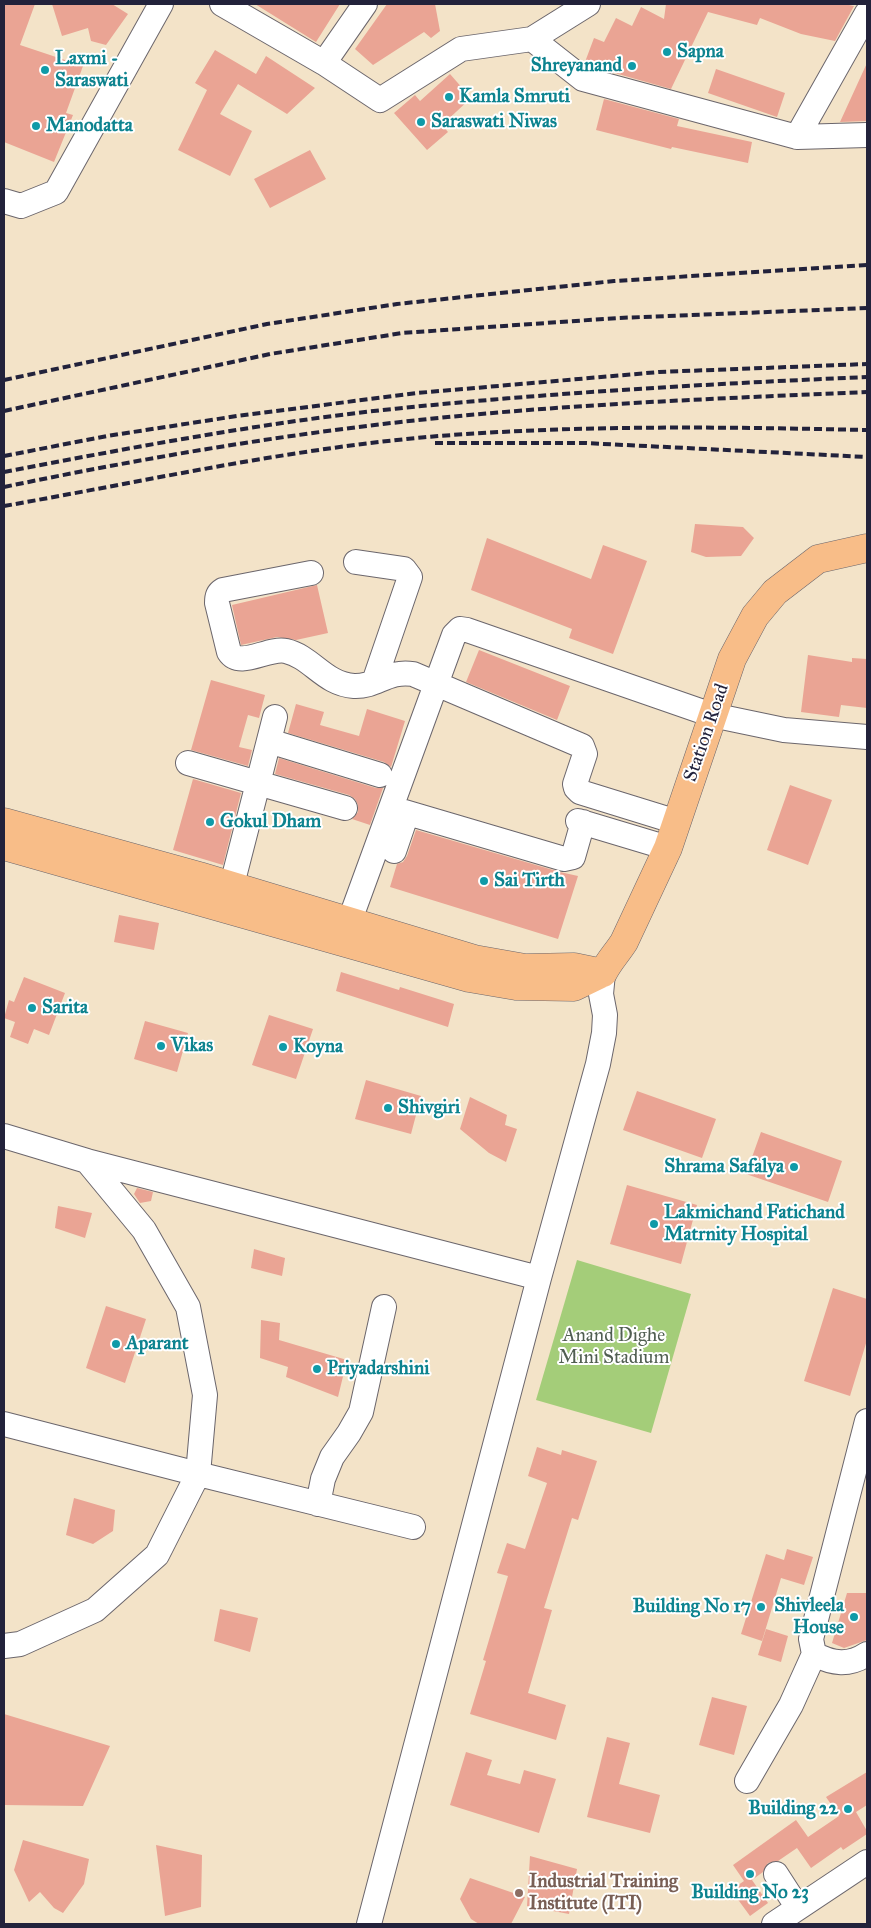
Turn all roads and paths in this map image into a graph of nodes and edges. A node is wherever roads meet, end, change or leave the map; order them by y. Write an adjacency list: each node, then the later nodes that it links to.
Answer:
1 (162, 4): 10 (street)
2 (222, 4): 7 (street)
3 (365, 4): 7 (street)
4 (588, 4): 6 (street)
5 (867, 13): 9 (street)
6 (532, 39): 7 (street); 9 (street)
7 (324, 63)
8 (867, 135): 9 (street)
9 (797, 137)
10 (4, 202)
11 (867, 548): 16 (main road, Station Road)
12 (356, 562): 14 (street)
13 (311, 573): 14 (street)
14 (374, 682): 15 (street)
15 (436, 683): 16 (street); 24 (street); 26 (street)
16 (712, 715): 18 (street); 26 (main road, Station Road)
17 (275, 716): 19 (street)
18 (867, 737)
19 (268, 741): 21 (street); 22 (street)
20 (188, 763): 22 (street)
21 (380, 775)
22 (258, 783): 23 (street); 30 (street)
23 (345, 808)
24 (399, 810): 28 (street); 29 (street); 31 (street)
25 (4, 822): 27 (main road)
26 (677, 822): 28 (main road, Station Road)
27 (19, 843): 30 (main road)
28 (668, 848): 32 (main road, Station Road)
29 (394, 851)
30 (228, 897): 31 (main road)
31 (345, 932): 32 (main road)
32 (603, 973): 35 (street)
33 (4, 1136): 34 (street)
34 (87, 1161): 35 (street); 39 (street)
35 (539, 1278): 49 (street)
36 (384, 1307): 40 (street)
37 (867, 1421): 43 (street)
38 (4, 1424): 39 (street)
39 (198, 1474): 40 (street); 42 (street)
40 (318, 1504): 41 (street)
41 (413, 1527)
42 (4, 1646)
43 (814, 1654): 44 (street); 45 (street)
44 (867, 1654)
45 (747, 1781)
46 (867, 1862): 48 (street)
47 (776, 1874): 48 (street)
48 (798, 1908): 50 (street)
49 (369, 1924)
50 (774, 1924)

